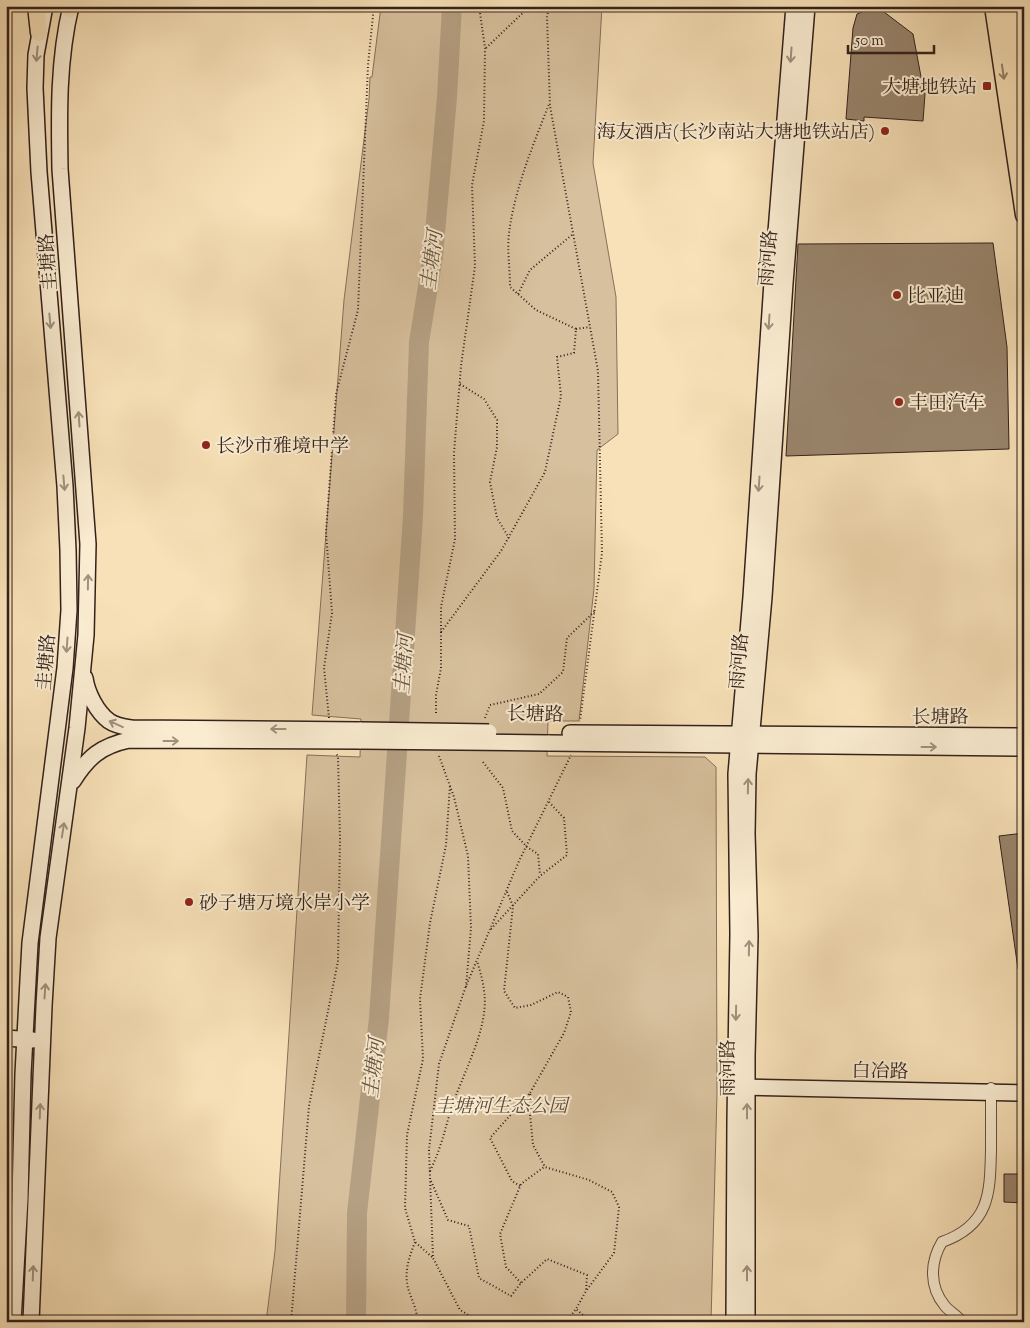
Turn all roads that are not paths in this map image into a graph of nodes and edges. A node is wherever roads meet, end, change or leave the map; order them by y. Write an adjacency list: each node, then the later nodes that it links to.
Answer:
1 (36, 6): 10 (main road)
2 (45, 6): 10 (main road, 圭塘路)
3 (794, 6): 16 (main road, 雨河路, one-way to 16)
4 (807, 6): 16 (main road, 雨河路)
5 (994, 6): 12 (main road, one-way to 12)
6 (1006, 6): 11 (highway)
7 (1022, 6): 9 (highway)
8 (71, 7): 13 (main road, 圭塘路, one-way to 8)
9 (1024, 14)
10 (39, 33): 20 (main road, 圭塘路, one-way to 20)
11 (1024, 118)
12 (1024, 215)
13 (83, 667): 14 (main road, 长塘路, one-way to 13); 18 (main road, 圭塘路)
14 (330, 735): 16 (main road, 长塘路, bridge); 18 (main road, 长塘路, one-way to 14)
15 (1024, 736): 16 (main road, 长塘路)
16 (745, 740): 17 (main road, 长塘路, one-way to 17); 22 (main road, 雨河路)
17 (1024, 748)
18 (70, 784): 21 (main road, 圭塘路, one-way to 18)
19 (6, 1038): 20 (main road)
20 (25, 1039): 21 (main road); 26 (main road, 圭塘路)
21 (42, 1040): 27 (main road, 圭塘路, one-way to 21)
22 (741, 1085): 24 (main road, 白冶路); 28 (main road, 雨河路); 29 (main road, 雨河路, one-way to 22)
23 (1024, 1087): 24 (main road, 白冶路)
24 (991, 1089): 25 (main road, 白冶路); 30 (street)
25 (1024, 1093)
26 (13, 1322)
27 (31, 1322)
28 (734, 1322)
29 (747, 1322)
30 (962, 1322)

